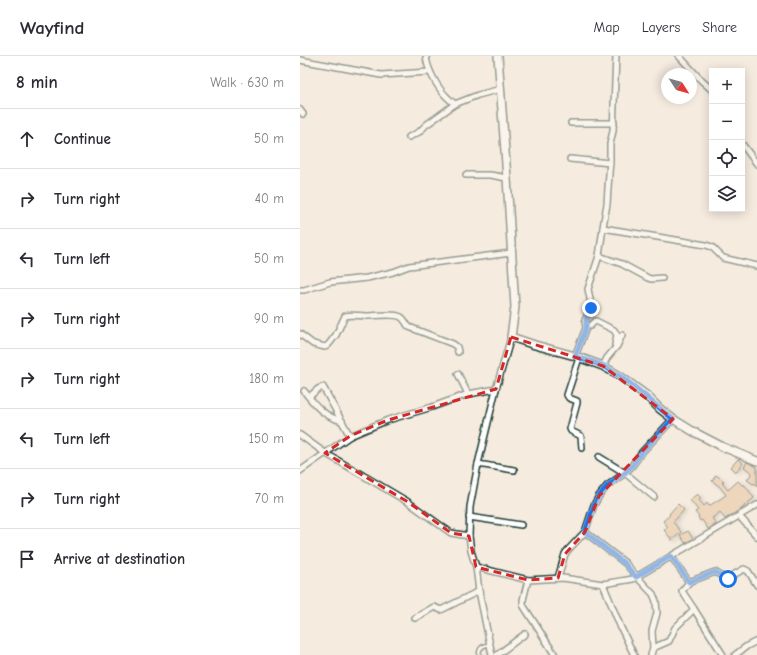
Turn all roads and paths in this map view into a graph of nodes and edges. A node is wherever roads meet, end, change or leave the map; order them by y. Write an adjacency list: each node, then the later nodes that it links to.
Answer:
1 (426, 56): 6 (street)
2 (498, 56): 8 (street)
3 (616, 56): 11 (street)
4 (679, 56): 7 (street)
5 (300, 60): 6 (street)
6 (430, 72): 9 (street)
7 (709, 87)
8 (501, 89): 9 (street); 18 (street)
9 (455, 104): 12 (street)
10 (571, 123): 11 (street)
11 (614, 123): 15 (street)
12 (409, 137)
13 (745, 148): 16 (street)
14 (570, 159): 15 (street)
15 (610, 163): 19 (street)
16 (757, 164)
17 (466, 175): 18 (street)
18 (507, 178): 20 (street)
19 (604, 228): 21 (street); 22 (street)
20 (511, 253): 24 (street); 28 (street)
21 (599, 256): 23 (street); 25 (street)
22 (757, 266)
23 (662, 278)
24 (300, 290)
25 (587, 326): 29 (street); 31 (street)
26 (300, 334): 30 (street)
27 (622, 334): 29 (street)
28 (511, 337): 31 (street); 34 (street)
29 (618, 346): 32 (street)
30 (458, 352)
31 (577, 357): 32 (street); 42 (street)
32 (603, 366): 38 (street)
33 (458, 374): 36 (street)
34 (496, 389): 36 (street); 46 (street)
35 (304, 392): 37 (street)
36 (468, 394): 41 (street)
37 (309, 397): 39 (street); 39 (street)
38 (673, 419): 45 (street); 49 (street)
39 (342, 421): 41 (street)
40 (300, 435): 43 (street)
41 (350, 436): 43 (street)
42 (582, 448)
43 (325, 453): 48 (street); 56 (street)
44 (599, 458): 49 (street)
45 (757, 462)
46 (478, 464): 47 (street); 53 (street)
47 (514, 470)
48 (300, 471)
49 (625, 473): 50 (street); 55 (street)
50 (654, 497)
51 (757, 505): 52 (street)
52 (739, 516): 57 (street); 58 (street)
53 (469, 517): 54 (street); 56 (street)
54 (521, 525)
55 (585, 532): 60 (street); 61 (street)
56 (469, 536): 59 (street)
57 (757, 536)
58 (671, 556): 60 (street); 63 (street)
59 (476, 567): 62 (street); 66 (street)
60 (636, 577): 64 (street); 72 (street)
61 (558, 578): 62 (street); 64 (street)
62 (528, 580): 76 (street)
63 (689, 582): 65 (street); 67 (street)
64 (603, 584): 77 (street)
65 (757, 585)
66 (479, 591): 68 (street); 71 (street)
67 (694, 609): 72 (street); 79 (street)
68 (415, 618)
69 (526, 634): 75 (street)
70 (757, 641): 80 (street)
71 (490, 644): 73 (lane); 74 (street)
72 (653, 648): 78 (street)
73 (479, 655)
74 (492, 655)
75 (498, 655)
76 (555, 655)
77 (634, 655)
78 (651, 655)
79 (722, 655)
80 (735, 655)

